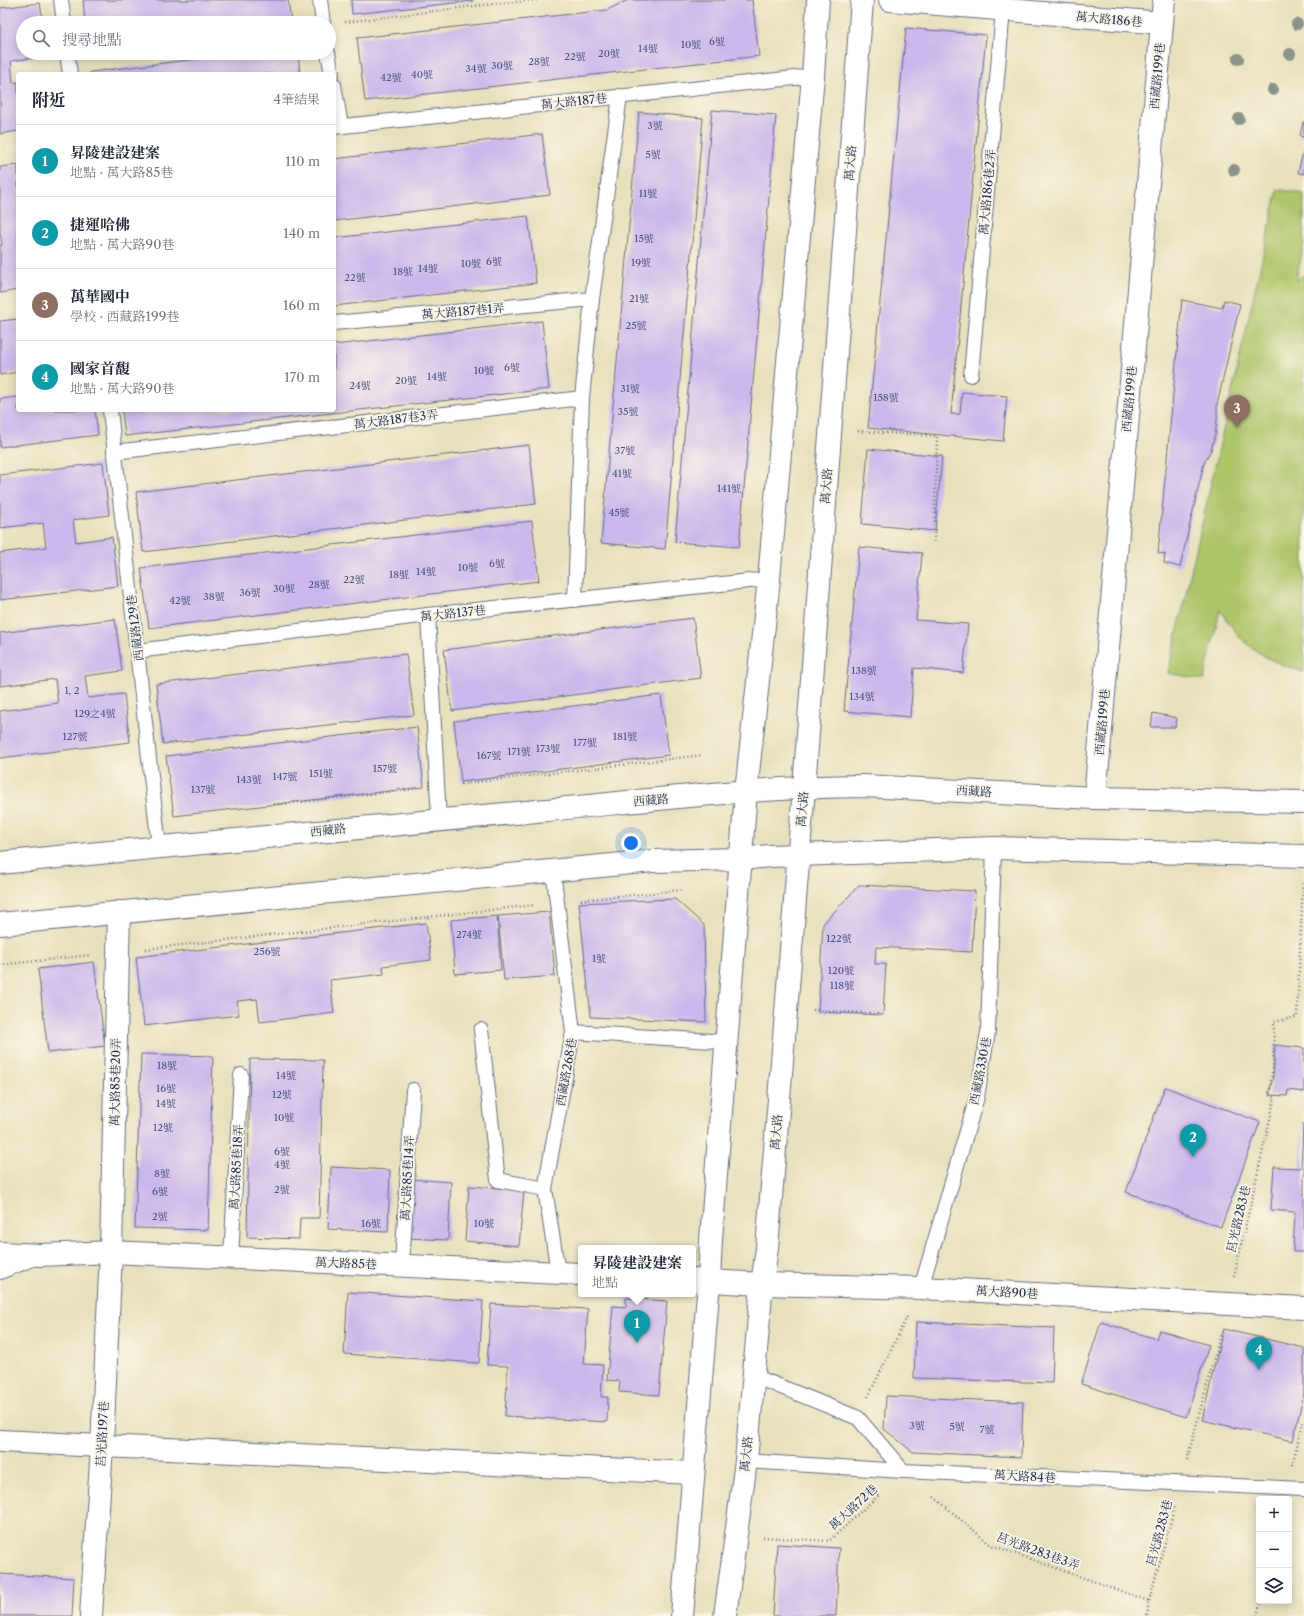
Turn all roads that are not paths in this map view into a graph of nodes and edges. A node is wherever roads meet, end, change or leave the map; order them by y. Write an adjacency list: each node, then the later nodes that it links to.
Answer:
1 (61, 0): 8 (lane)
2 (320, 0): 9 (lane)
3 (818, 0): 15 (street)
4 (862, 0): 29 (street, 萬大路)
5 (890, 0): 7 (street, 萬大路186巷)
6 (1164, 0): 10 (street, 西藏路199巷)
7 (1002, 10): 10 (street, 萬大路186巷); 21 (lane, 萬大路186巷2弄)
8 (63, 16)
9 (322, 16)
10 (1162, 23): 31 (street, 西藏路199巷)
11 (68, 60): 13 (lane)
12 (329, 60): 14 (lane)
13 (70, 72)
14 (332, 72)
15 (813, 76): 16 (lane, 萬大路187巷); 25 (street)
16 (620, 96): 18 (lane, 萬大路187巷); 19 (lane)
17 (336, 106): 18 (lane)
18 (338, 127)
19 (592, 299): 20 (lane, 萬大路187巷1弄); 22 (lane)
20 (336, 323)
21 (971, 375)
22 (582, 398): 24 (lane, 萬大路187巷3弄); 26 (lane)
23 (110, 412): 24 (lane, 西藏路129巷)
24 (114, 452): 28 (lane, 西藏路129巷)
25 (769, 579): 26 (lane, 萬大路137巷); 30 (street)
26 (576, 600): 27 (lane, 萬大路137巷)
27 (428, 616): 28 (lane, 萬大路137巷); 33 (lane)
28 (138, 651): 34 (lane, 西藏路129巷)
29 (804, 788): 30 (street, 西藏路); 31 (street, 西藏路); 36 (street, 萬大路)
30 (746, 792): 33 (street, 西藏路); 38 (street)
31 (1095, 798): 32 (street, 西藏路)
32 (1304, 802)
33 (439, 820): 34 (street, 西藏路)
34 (159, 847): 39 (street, 西藏路)
35 (994, 848): 36 (street); 37 (street); 59 (lane, 西藏路330巷)
36 (798, 855): 38 (street); 58 (street, 萬大路)
37 (1304, 856)
38 (742, 859): 40 (street); 45 (street)
39 (0, 864)
40 (553, 870): 41 (street); 44 (lane, 西藏路268巷)
41 (119, 912): 42 (street); 49 (street, 萬大路85巷20弄)
42 (0, 924)
43 (481, 1030): 48 (lane)
44 (573, 1032): 45 (lane); 48 (lane, 西藏路268巷)
45 (727, 1042): 57 (street)
46 (241, 1075): 52 (lane, 萬大路85巷18弄)
47 (413, 1090): 53 (lane, 萬大路85巷14弄)
48 (545, 1189): 55 (lane, 西藏路268巷)
49 (111, 1252): 51 (street, 萬大路85巷); 52 (street, 萬大路85巷); 63 (street, 莒光路197巷)
50 (0, 1253): 51 (street, 萬大路85巷)
51 (41, 1255): 54 (lane)
52 (231, 1258): 53 (street, 萬大路85巷)
53 (402, 1265): 55 (street, 萬大路85巷)
54 (0, 1272)
55 (558, 1272): 56 (street, 萬大路85巷)
56 (578, 1274)
57 (701, 1281): 58 (street, 萬大路90巷); 66 (street)
58 (762, 1284): 59 (street, 萬大路90巷); 61 (street, 萬大路)
59 (921, 1288): 60 (street, 萬大路90巷)
60 (1304, 1308)
61 (754, 1376): 64 (street, 萬大路); 65 (lane)
62 (0, 1440): 63 (street)
63 (102, 1446): 66 (street); 68 (street, 莒光路197巷)
64 (746, 1461): 65 (lane, 萬大路84巷); 70 (street, 萬大路)
65 (903, 1471): 67 (lane, 萬大路84巷)
66 (693, 1473): 69 (street)
67 (1304, 1489)
68 (91, 1616)
69 (682, 1616)
70 (725, 1616)

